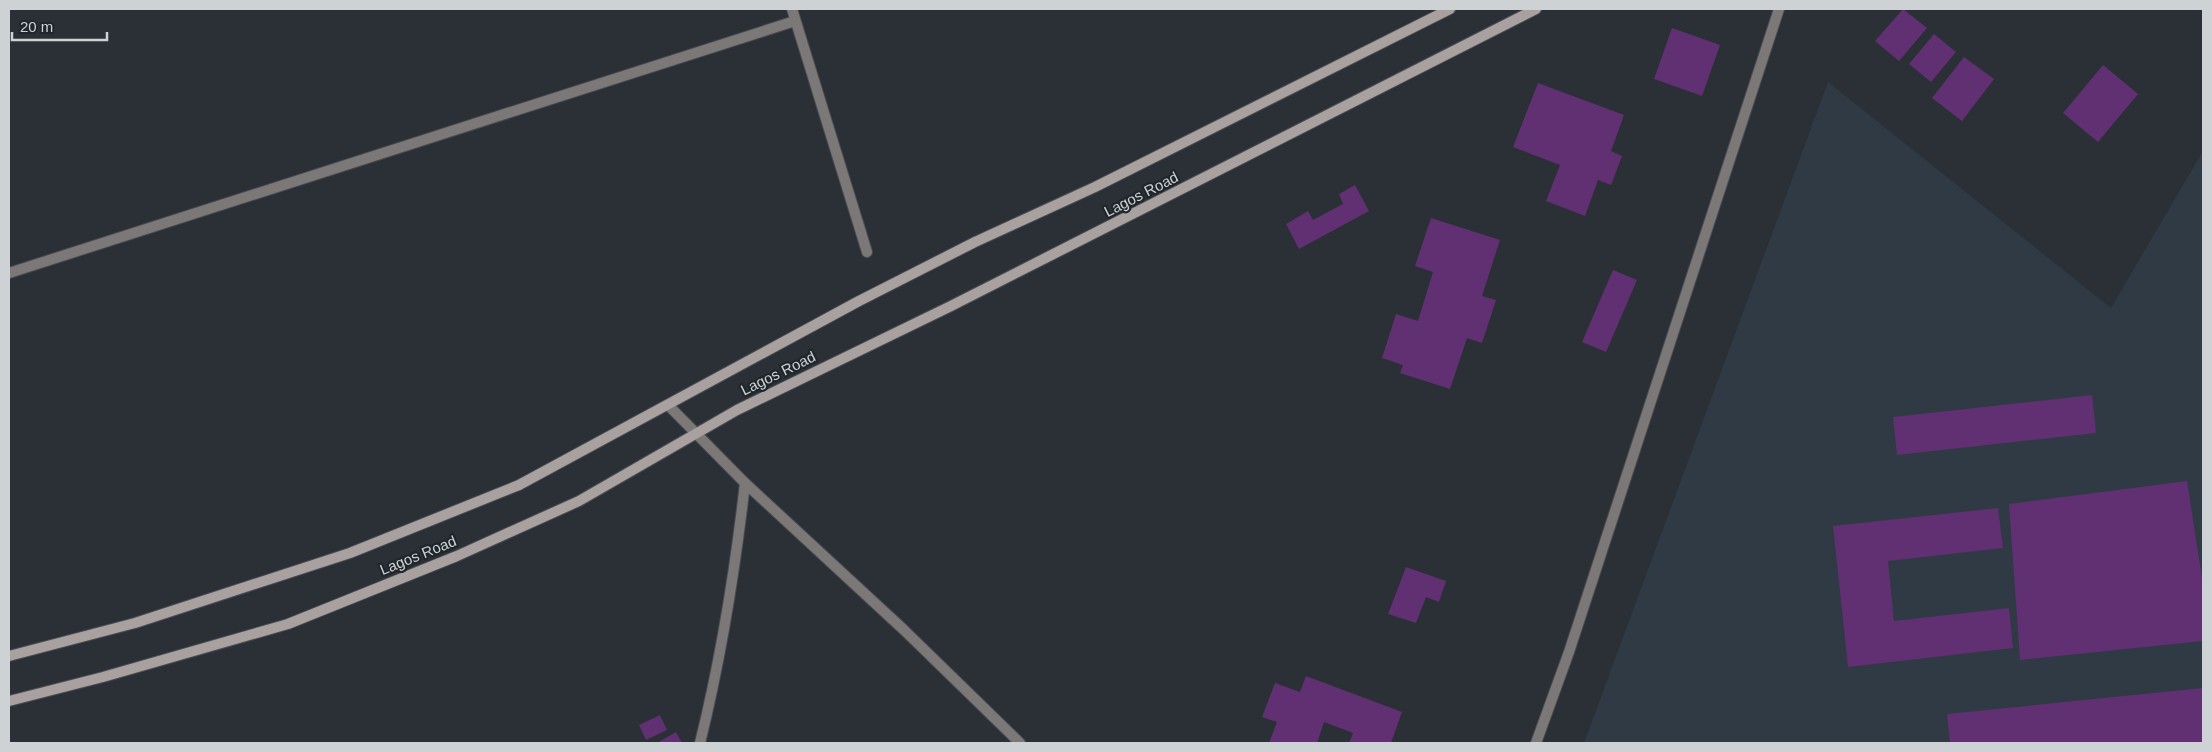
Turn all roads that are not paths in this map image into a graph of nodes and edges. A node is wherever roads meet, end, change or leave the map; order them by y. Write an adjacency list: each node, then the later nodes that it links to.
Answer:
1 (792, 9): 5 (street)
2 (1450, 9): 8 (main road, Lagos Road)
3 (1536, 9): 9 (main road, Lagos Road)
4 (1779, 9): 15 (street)
5 (795, 21): 6 (street); 7 (street)
6 (867, 252)
7 (9, 273)
8 (668, 405): 9 (street); 11 (main road, Lagos Road)
9 (697, 432): 10 (street); 12 (main road, Lagos Road)
10 (746, 483): 13 (street); 14 (street)
11 (9, 656)
12 (9, 701)
13 (700, 743)
14 (1020, 743)
15 (1536, 743)

